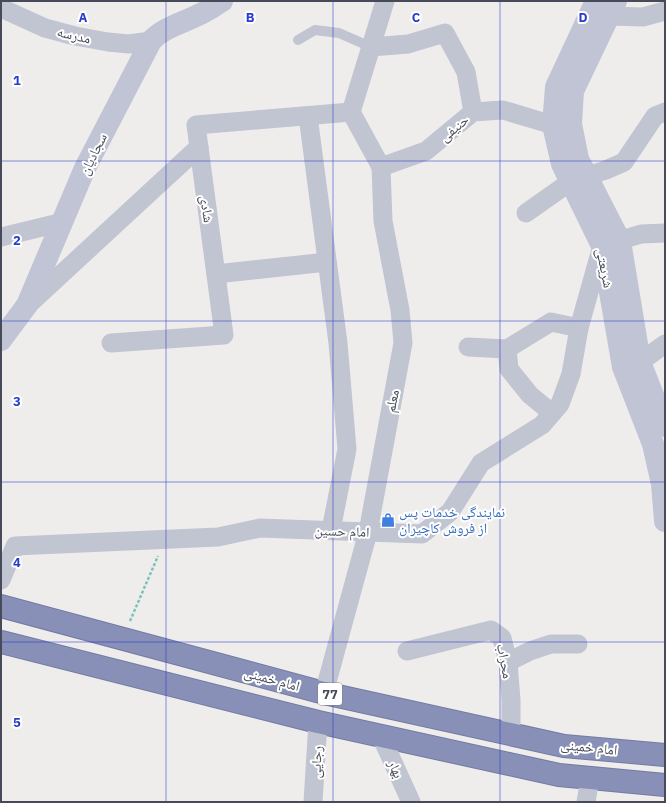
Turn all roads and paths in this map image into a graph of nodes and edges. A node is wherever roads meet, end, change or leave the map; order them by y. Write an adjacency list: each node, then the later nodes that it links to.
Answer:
1 (222, 1): 7 (street, سجادیان)
2 (385, 1): 8 (street)
3 (607, 6): 5 (street); 13 (street, شریعتی); 16 (street, شریعتی)
4 (1, 8): 7 (street, مدرسه)
5 (665, 11)
6 (298, 40): 8 (lane)
7 (150, 41): 18 (street, سجادیان)
8 (371, 46): 9 (street); 10 (street)
9 (351, 112): 12 (street, شادی); 15 (street, معلم)
10 (473, 112): 13 (street, حنیفی); 15 (street, حنیفی)
11 (665, 112): 16 (street)
12 (308, 116): 14 (street, شادی); 22 (street)
13 (553, 125): 16 (street, شریعتی)
14 (199, 147): 23 (street, شادی); 24 (street)
15 (381, 167): 36 (street, معلم)
16 (579, 179): 17 (street); 21 (street, شریعتی)
17 (526, 213)
18 (62, 222): 20 (street); 24 (street, سجادیان)
19 (665, 233): 21 (street)
20 (1, 237)
21 (611, 244): 25 (street, امام حسین); 31 (street, شریعتی); 34 (street, شریعتی)
22 (327, 262): 23 (street); 35 (street)
23 (216, 274): 27 (street, شادی)
24 (27, 306): 26 (street, سجادیان)
25 (578, 328): 30 (street); 32 (street, امام حسین)
26 (1, 340)
27 (111, 343)
28 (665, 344): 31 (street)
29 (468, 347): 30 (street)
30 (507, 349): 32 (street)
31 (640, 362): 33 (street, شریعتی)
32 (552, 413): 36 (street, امام حسین)
33 (665, 426)
34 (665, 522)
35 (331, 530): 36 (street, امام حسین); 37 (street, امام حسین)
36 (368, 532): 45 (street, معلم)
37 (165, 539): 38 (street, امام حسین); 40 (path)
38 (1, 580)
39 (1, 606): 40 (highway, امام خمینی / 77)
40 (122, 639): 45 (highway, امام خمینی / 77)
41 (1, 642): 46 (highway, 77)
42 (578, 644): 44 (street)
43 (407, 651): 44 (street, محراب)
44 (508, 662): 47 (street, محراب)
45 (324, 693): 47 (highway, امام خمینی / 77)
46 (318, 722): 48 (highway, 77); 52 (street, رجایی)
47 (511, 734): 49 (highway, امام خمینی / 77)
48 (381, 736): 50 (highway, 77); 53 (street, بهار)
49 (665, 755)
50 (590, 778): 51 (highway, 77); 54 (street)
51 (665, 786)
52 (314, 802)
53 (411, 802)
54 (586, 802)

